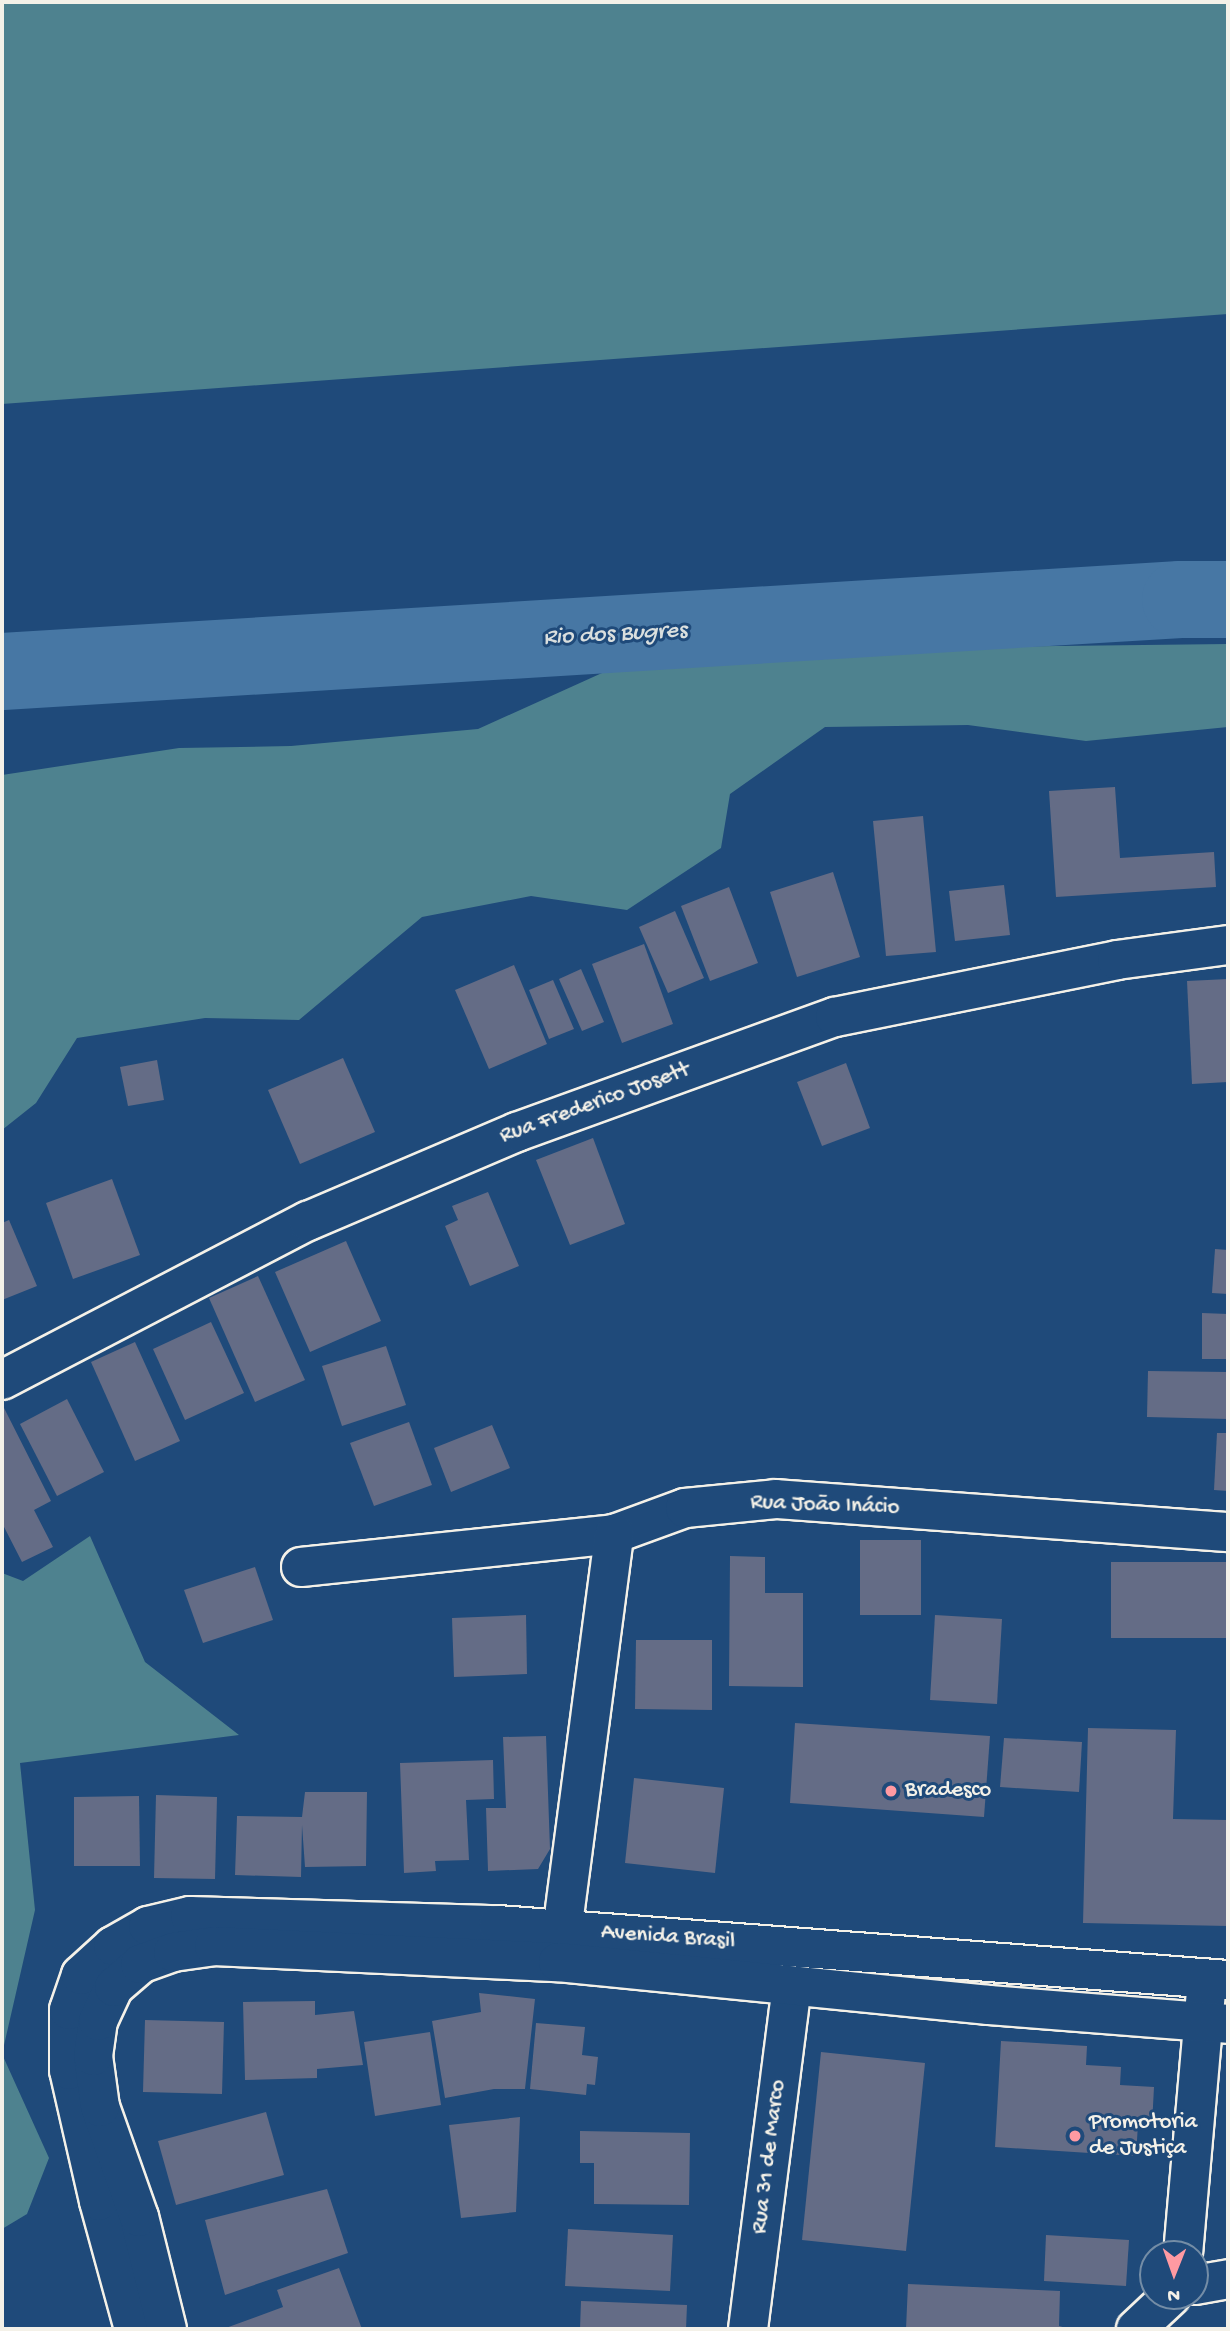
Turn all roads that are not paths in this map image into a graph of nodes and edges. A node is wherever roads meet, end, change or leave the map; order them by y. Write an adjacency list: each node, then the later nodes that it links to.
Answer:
1 (1228, 945): 2 (street, Rua Frederico Josett)
2 (2, 1380)
3 (1228, 1532): 4 (street, Rua João Inácio)
4 (614, 1534): 5 (street, Rua João Inácio); 6 (street)
5 (301, 1567)
6 (560, 1946): 7 (street, Avenida Brasil); 8 (street, Avenida Brasil); 14 (street, Avenida Brasil); 15 (street, Avenida Brasil)
7 (1218, 1980): 9 (street)
8 (792, 1986): 9 (street, Avenida Brasil); 16 (street, Rua 31 de Marco)
9 (1216, 2024): 10 (street)
10 (1185, 2240)
11 (1228, 2279): 12 (street)
12 (1209, 2282)
13 (1156, 2310): 17 (street)
14 (134, 2329)
15 (167, 2329)
16 (748, 2329)
17 (1136, 2329)

